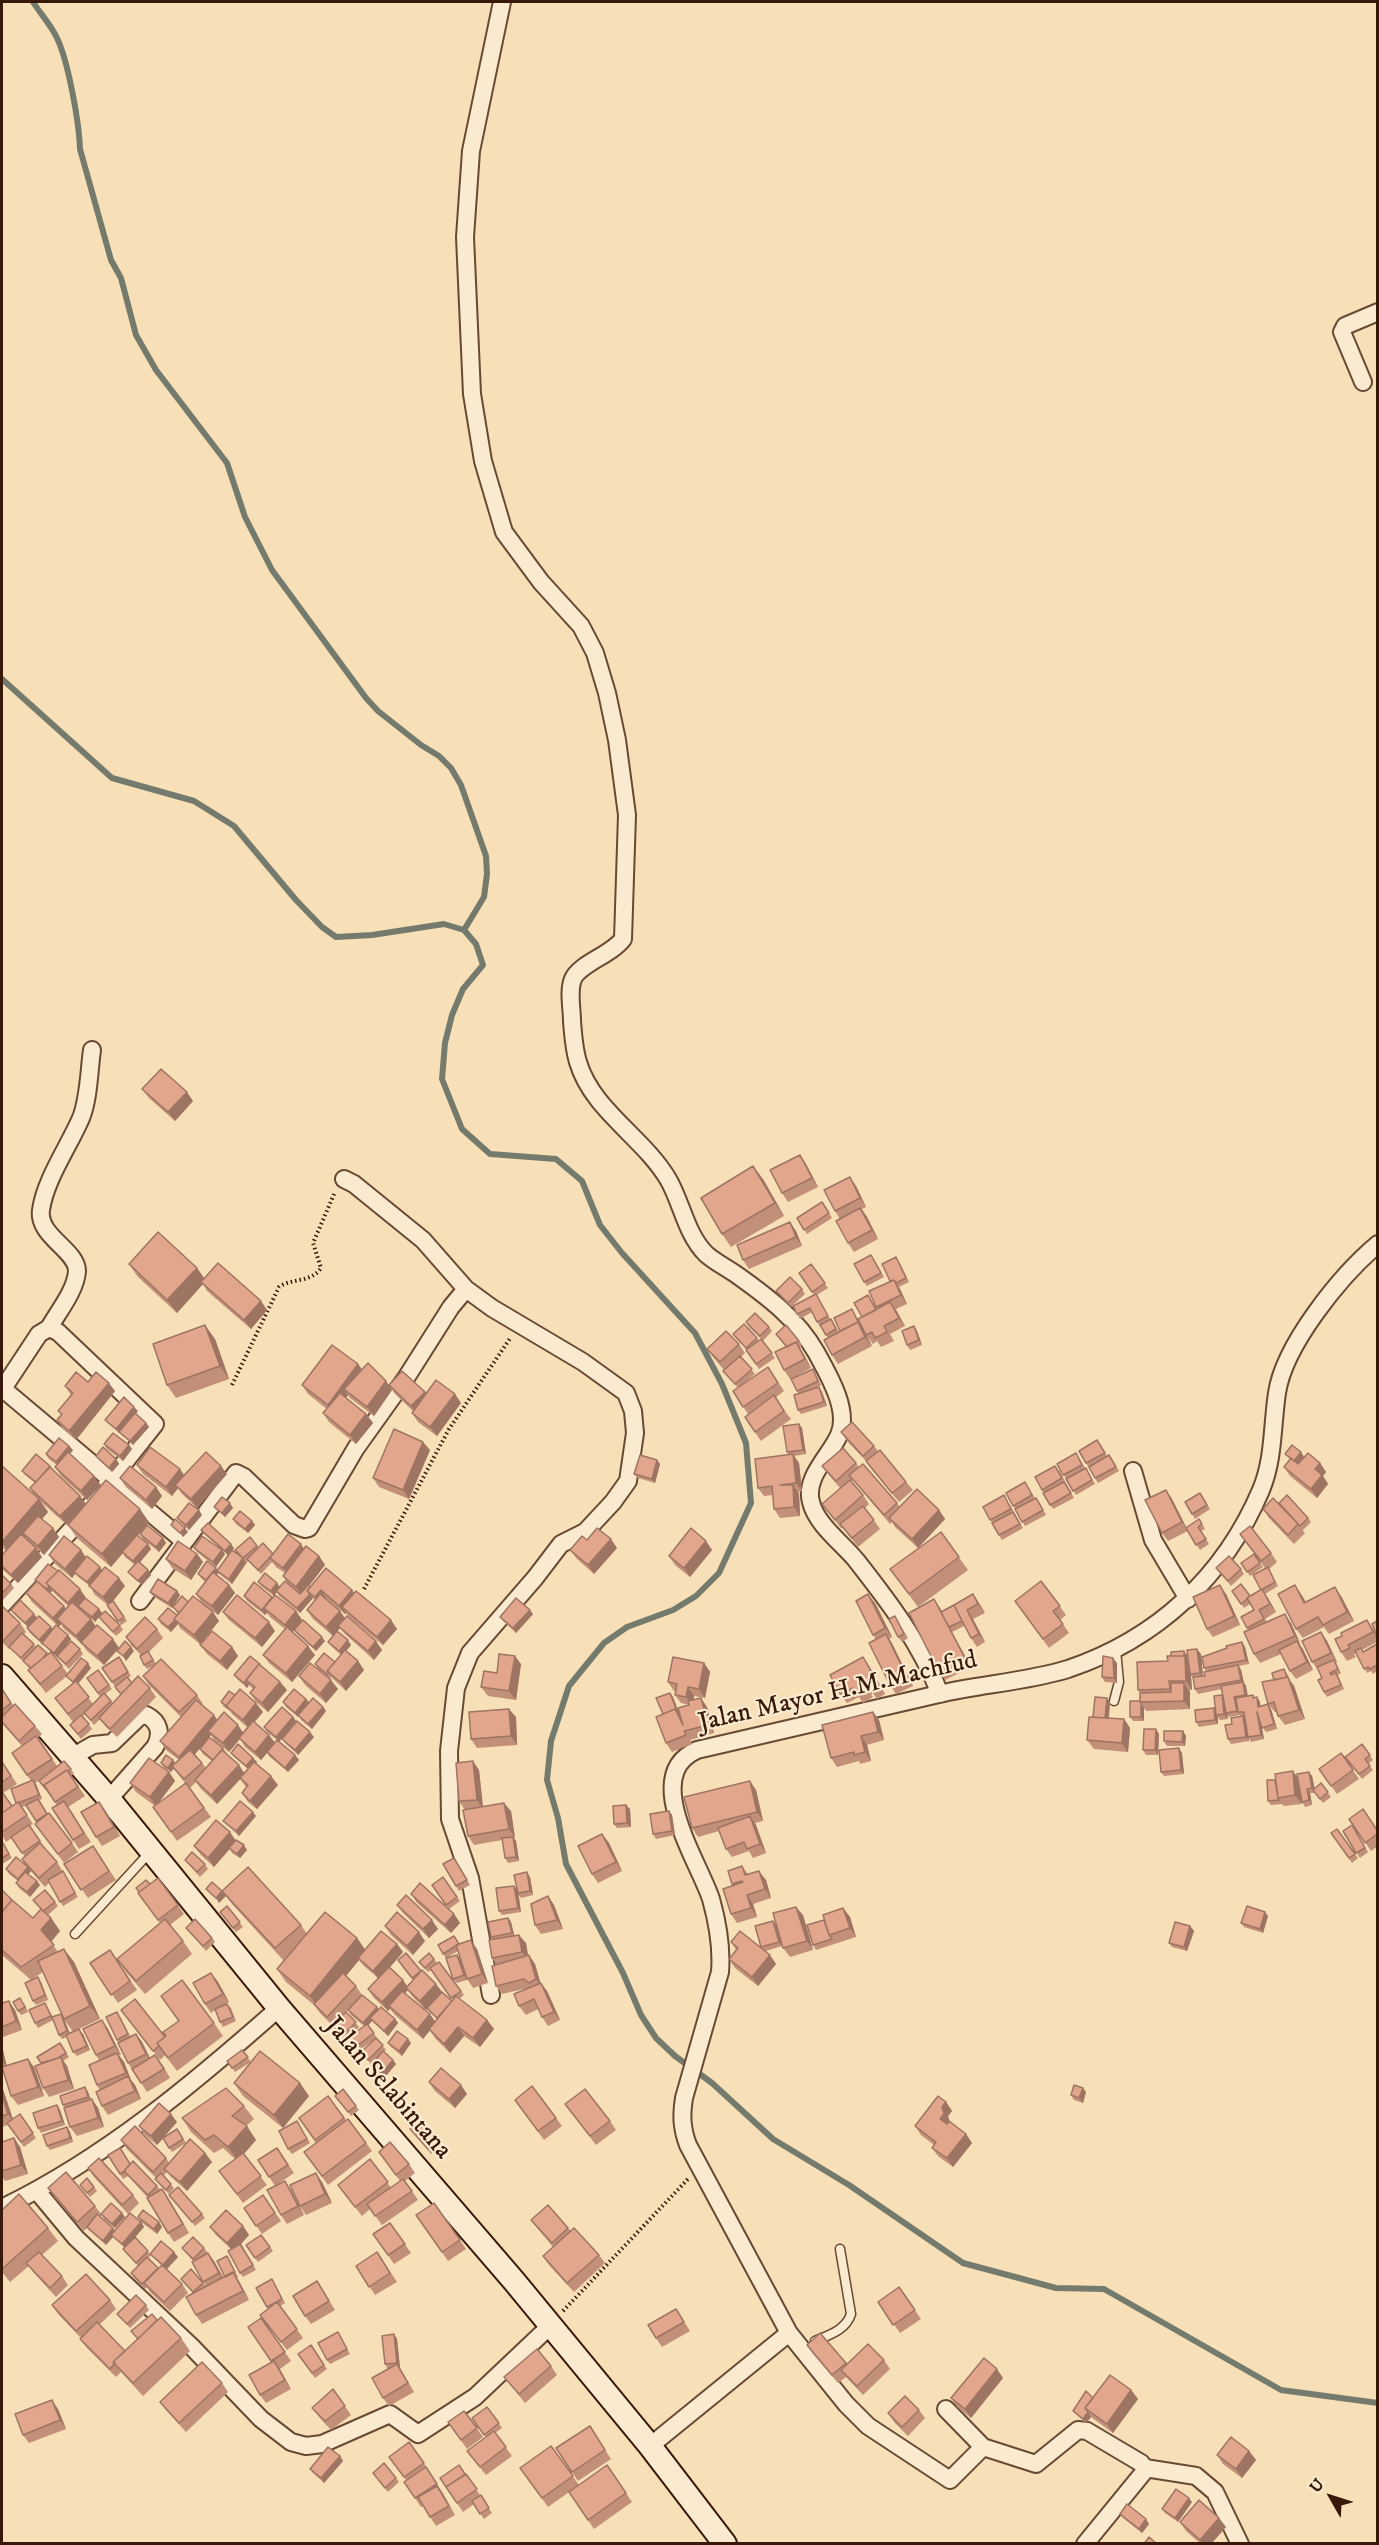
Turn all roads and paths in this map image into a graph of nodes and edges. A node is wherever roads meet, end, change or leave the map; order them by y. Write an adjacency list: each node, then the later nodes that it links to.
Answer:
1 (502, 2): 21 (street)
2 (1377, 312): 3 (street)
3 (1363, 382)
4 (92, 1050): 9 (street)
5 (344, 1179): 7 (street); 10 (path)
6 (1377, 1244): 16 (street, Jalan Mayor H.M.Machfud)
7 (466, 1289): 8 (street); 14 (street)
8 (520, 1324): 15 (path); 27 (street)
9 (49, 1328): 11 (street); 13 (street)
10 (232, 1385)
11 (2, 1390): 13 (street)
12 (1133, 1471): 16 (street)
13 (112, 1480): 14 (street); 18 (street)
14 (183, 1540): 17 (street)
15 (364, 1589)
16 (1188, 1599): 19 (street, Jalan Mayor H.M.Machfud)
17 (140, 1601)
18 (2, 1605)
19 (1116, 1650): 21 (street, Jalan Mayor H.M.Machfud); 22 (lane)
20 (2, 1676): 23 (street, Jalan Selabintana)
21 (940, 1694): 29 (street, Jalan Mayor H.M.Machfud)
22 (1114, 1701)
23 (72, 1757): 24 (street, Jalan Selabintana); 24 (street)
24 (109, 1799): 25 (street, Jalan Selabintana)
25 (151, 1850): 26 (lane); 28 (street, Jalan Selabintana)
26 (75, 1934)
27 (491, 1995)
28 (279, 2008): 30 (street); 33 (street, Jalan Selabintana)
29 (700, 2166): 33 (path); 34 (street, Jalan Mayor H.M.Machfud)
30 (37, 2191): 31 (street); 33 (street)
31 (2, 2208)
32 (840, 2249): 35 (lane)
33 (551, 2325): 37 (street, Jalan Selabintana)
34 (789, 2333): 35 (street, Jalan Mayor H.M.Machfud); 37 (street)
35 (800, 2347): 38 (street, Jalan Mayor H.M.Machfud)
36 (946, 2409): 38 (street)
37 (650, 2446): 40 (street, Jalan Selabintana)
38 (983, 2447): 39 (street)
39 (1144, 2468): 41 (street); 42 (street)
40 (725, 2544)
41 (1085, 2544)
42 (1240, 2544)

